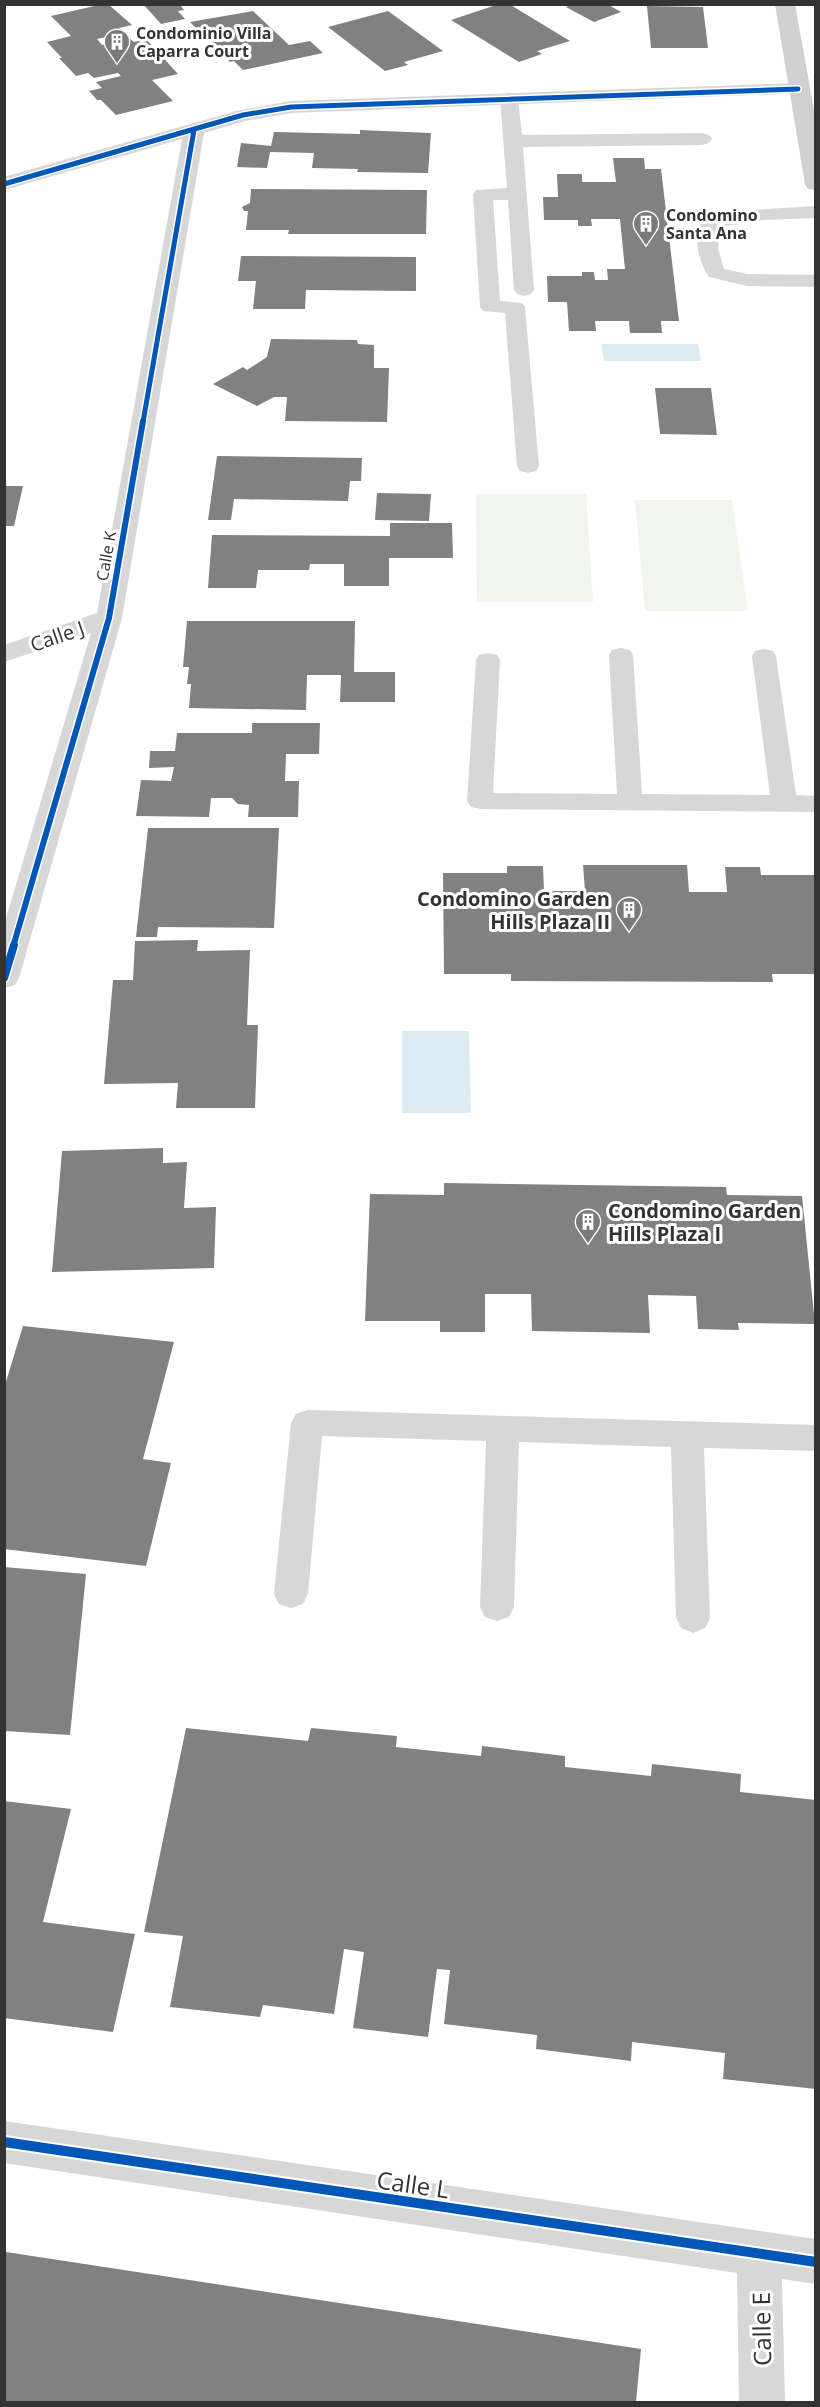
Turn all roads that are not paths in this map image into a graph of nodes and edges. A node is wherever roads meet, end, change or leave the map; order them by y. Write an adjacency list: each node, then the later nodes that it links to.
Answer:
1 (785, 4): 2 (main road)
2 (798, 89): 3 (street); 8 (main road)
3 (508, 99): 4 (street); 6 (lane)
4 (194, 130): 7 (street); 14 (street, Calle K)
5 (702, 139): 6 (lane)
6 (512, 141): 9 (lane)
7 (4, 184)
8 (816, 184)
9 (517, 194): 12 (lane); 13 (lane)
10 (816, 212): 11 (lane)
11 (816, 281)
12 (524, 290)
13 (528, 466)
14 (109, 618): 15 (street, Calle J); 22 (street, Calle K)
15 (4, 654)
16 (621, 655): 19 (lane)
17 (764, 656): 20 (lane)
18 (488, 660): 19 (lane)
19 (630, 802): 20 (lane)
20 (784, 803): 21 (lane)
21 (816, 804)
22 (4, 978)
23 (503, 1428): 24 (lane); 26 (lane); 27 (lane)
24 (687, 1434): 25 (lane); 28 (lane)
25 (816, 1438)
26 (291, 1594)
27 (497, 1607)
28 (693, 1618)
29 (4, 2142): 30 (street, Calle L)
30 (759, 2255): 31 (street, Calle L); 32 (street, Calle E)
31 (816, 2262)
32 (762, 2403)

